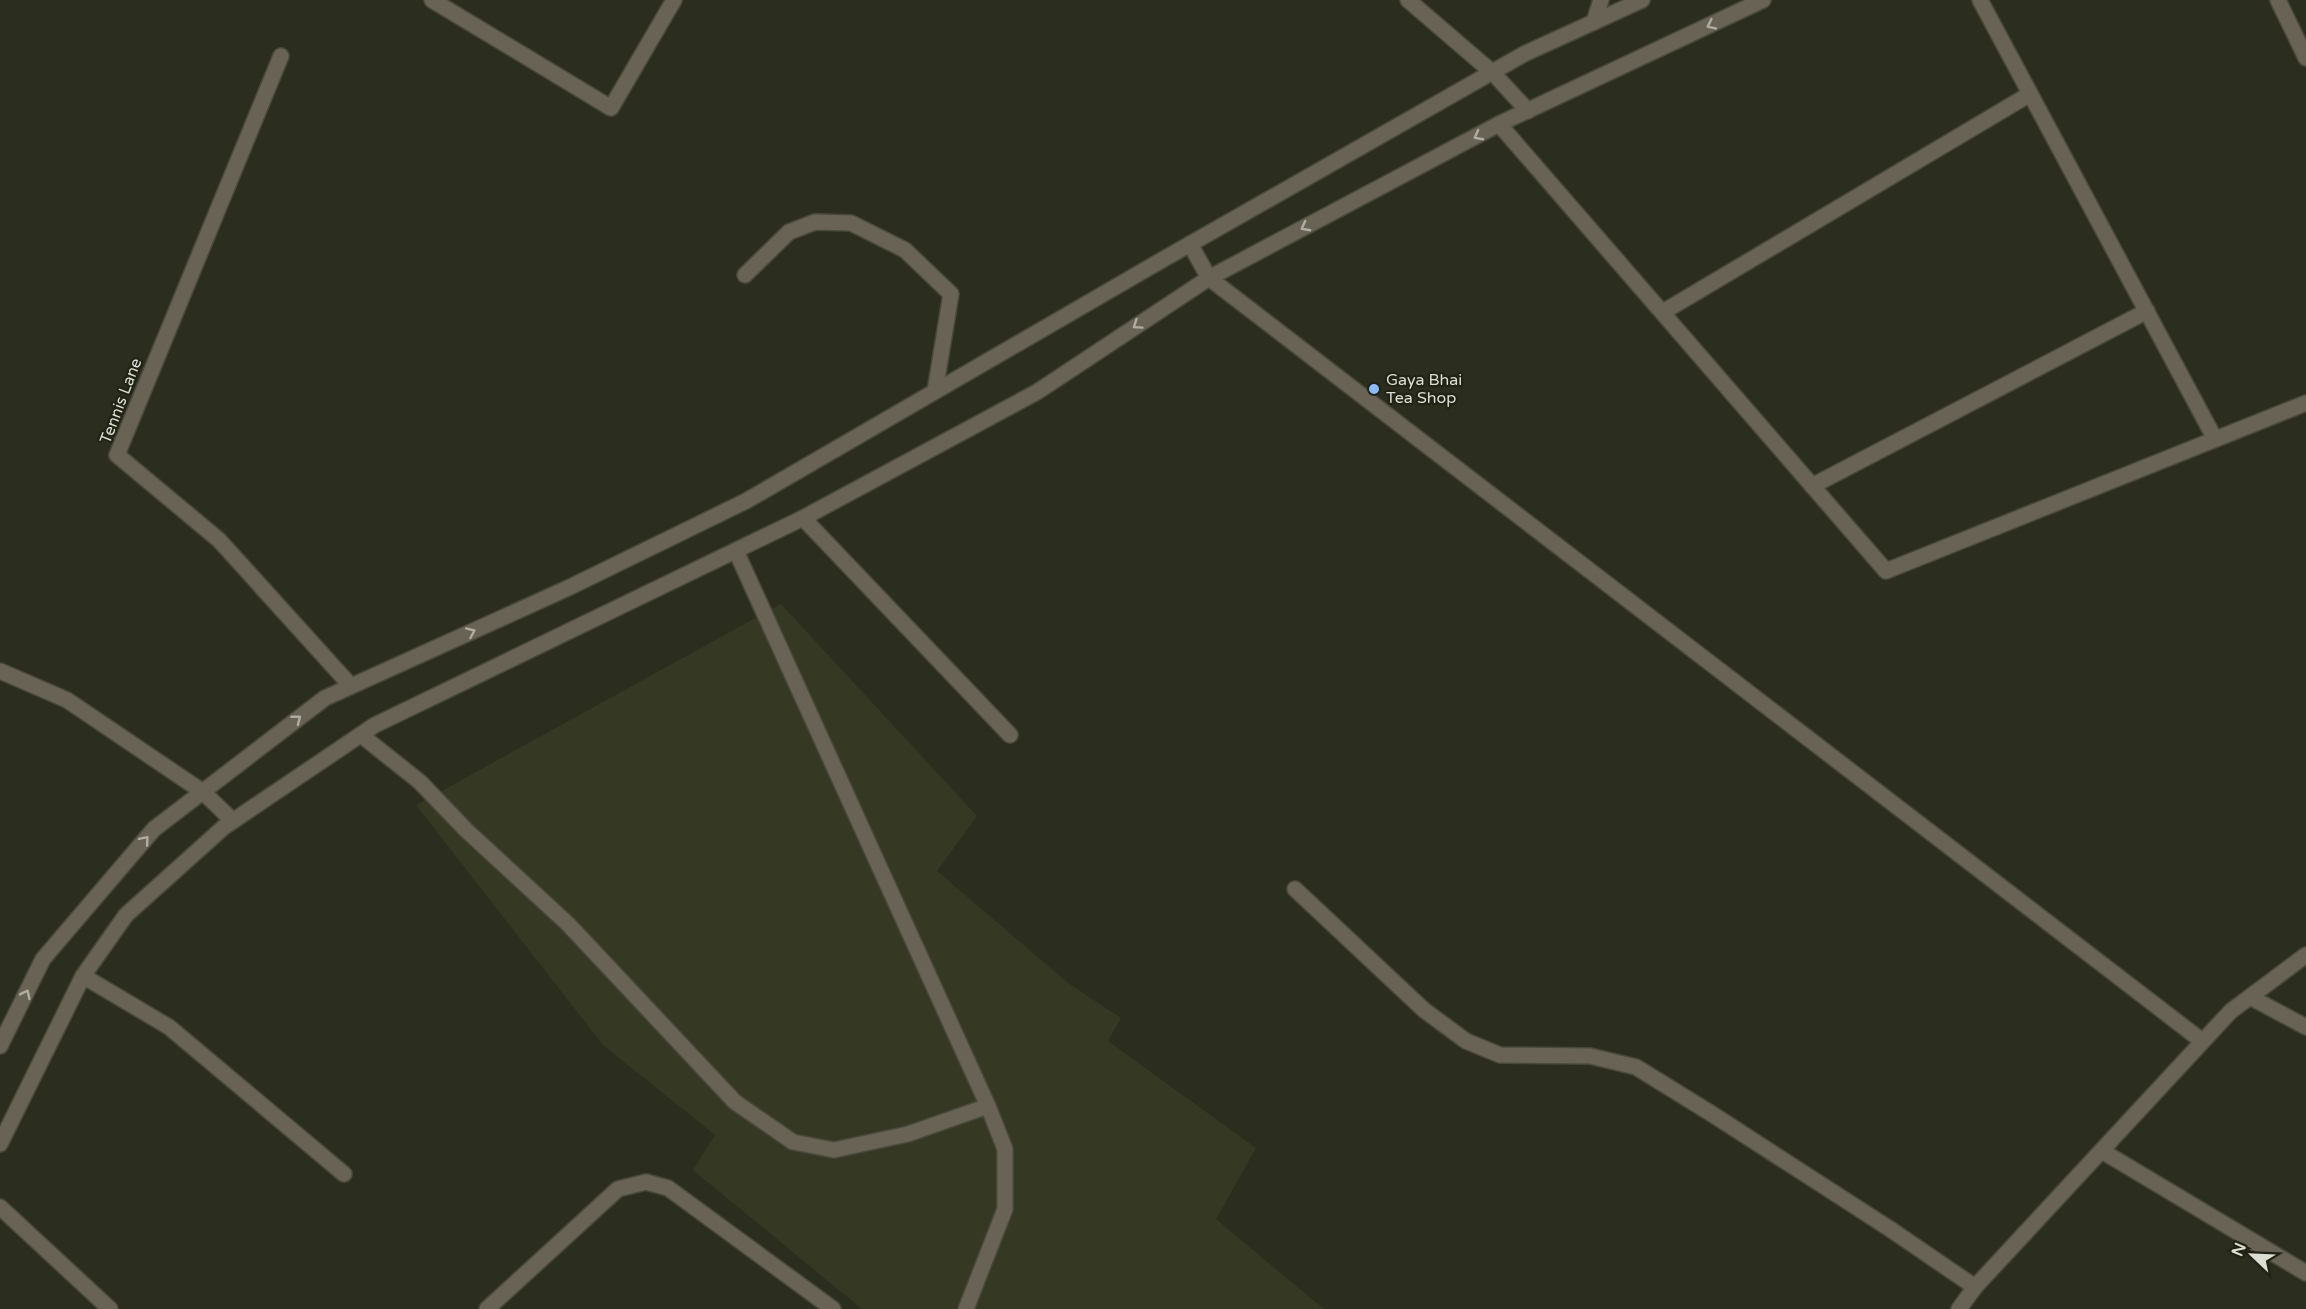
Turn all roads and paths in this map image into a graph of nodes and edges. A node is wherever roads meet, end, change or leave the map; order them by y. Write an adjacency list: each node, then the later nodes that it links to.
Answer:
1 (432, 0): 2 (street)
2 (674, 0)
3 (1408, 0): 12 (street)
4 (1601, 0): 9 (street)
5 (1642, 0): 9 (street)
6 (1763, 0): 14 (street, one-way to 14)
7 (1980, 0): 13 (street)
8 (2278, 0): 11 (street)
9 (1594, 22): 12 (street)
10 (281, 56): 28 (street, Tennis Lane)
11 (2306, 58)
12 (1493, 73): 14 (street); 16 (street)
13 (2030, 94): 19 (street); 20 (street)
14 (1528, 111): 15 (street)
15 (1500, 124): 18 (street, one-way to 18); 20 (street)
16 (1190, 244): 18 (street); 21 (street)
17 (745, 275): 21 (street)
18 (1209, 278): 25 (street, one-way to 25); 38 (street)
19 (2147, 311): 23 (street); 24 (street)
20 (1663, 312): 24 (street)
21 (935, 391): 28 (street, one-way to 21)
22 (2306, 403): 23 (street)
23 (2215, 439): 24 (street)
24 (1812, 486)
25 (803, 518): 26 (street); 30 (street)
26 (736, 550): 29 (street); 40 (street)
27 (0, 671): 31 (street)
28 (351, 686): 31 (street, one-way to 28)
29 (360, 735): 32 (street); 40 (street)
30 (1010, 735)
31 (203, 792): 32 (street); 39 (street, one-way to 31)
32 (233, 821): 35 (street)
33 (1295, 889): 46 (street)
34 (2306, 955): 36 (street)
35 (83, 976): 41 (street); 43 (street)
36 (2250, 997): 37 (street); 38 (street)
37 (2306, 1027)
38 (2202, 1041): 42 (street)
39 (0, 1046)
40 (988, 1106): 50 (street)
41 (0, 1144)
42 (2102, 1151): 45 (street); 46 (street)
43 (344, 1174)
44 (0, 1207): 47 (street)
45 (2306, 1273)
46 (1975, 1287): 51 (street)
47 (111, 1309)
48 (487, 1309): 49 (street)
49 (833, 1309)
50 (966, 1309)
51 (1959, 1309)

